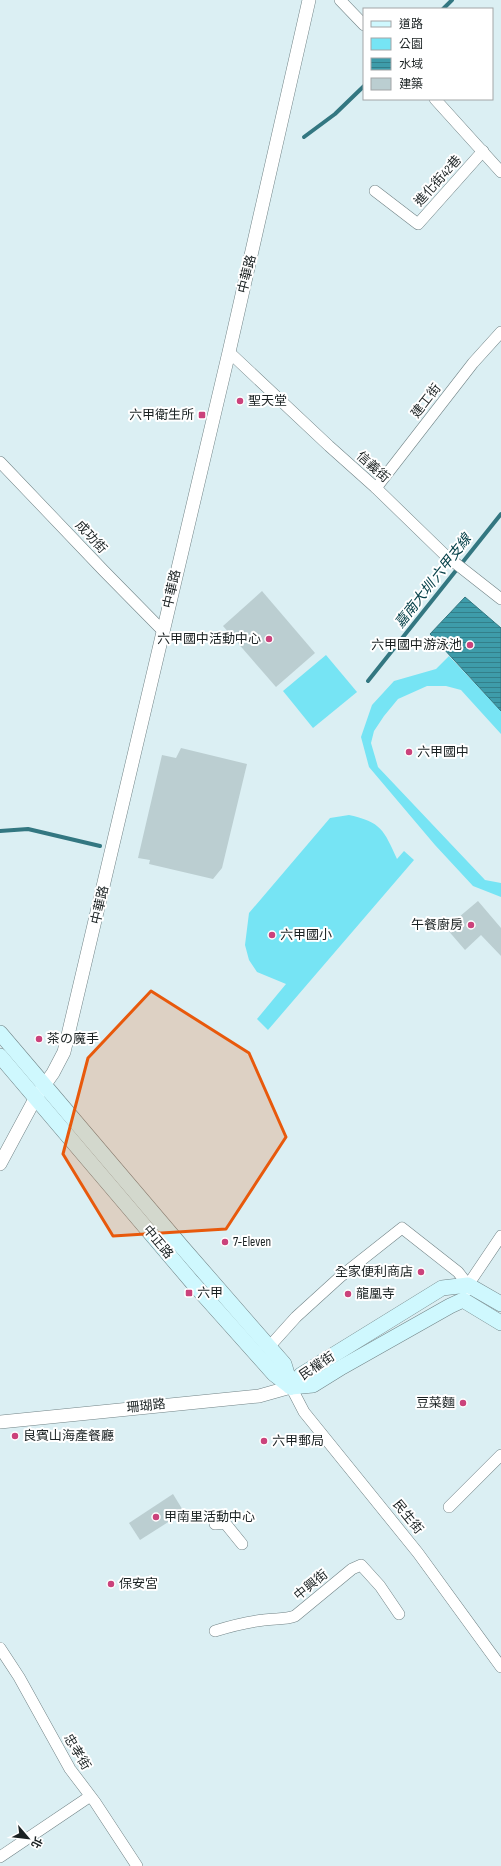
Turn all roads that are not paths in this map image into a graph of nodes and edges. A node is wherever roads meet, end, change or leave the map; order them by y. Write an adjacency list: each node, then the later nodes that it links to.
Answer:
1 (309, 0): 9 (street, 中華路)
2 (340, 0): 3 (street)
3 (363, 24)
4 (436, 100): 5 (street)
5 (483, 151): 6 (street); 7 (street, 進化街42巷)
6 (501, 172)
7 (374, 191)
8 (501, 332): 11 (street, 建工街)
9 (229, 352): 11 (street, 信義街); 13 (street, 中華路)
10 (0, 462): 13 (street, 成功街)
11 (376, 488): 12 (street, 信義街)
12 (501, 600)
13 (163, 631): 16 (street, 中華路)
14 (0, 1033): 16 (main road, 中正路)
15 (0, 1056): 16 (main road, 中正路)
16 (40, 1091): 17 (street, 中華路); 23 (main road, 中正路); 24 (main road, 中正路)
17 (0, 1164)
18 (501, 1236): 19 (street)
19 (468, 1285): 20 (street); 21 (main road); 23 (street); 24 (main road, 民權街)
20 (463, 1300): 22 (main road); 24 (main road, 民權街)
21 (501, 1304)
22 (501, 1323)
23 (269, 1347): 24 (main road, 中正路)
24 (291, 1386): 25 (street, 珊瑚路); 33 (street, 民生街)
25 (0, 1422)
26 (501, 1455): 27 (street)
27 (448, 1507)
28 (215, 1524): 29 (street)
29 (242, 1544)
30 (399, 1614): 31 (street, 中興街)
31 (215, 1631)
32 (0, 1648): 34 (street, 忠孝街)
33 (501, 1667)
34 (89, 1797): 35 (street); 36 (street, 忠孝街)
35 (0, 1857)
36 (137, 1866)

